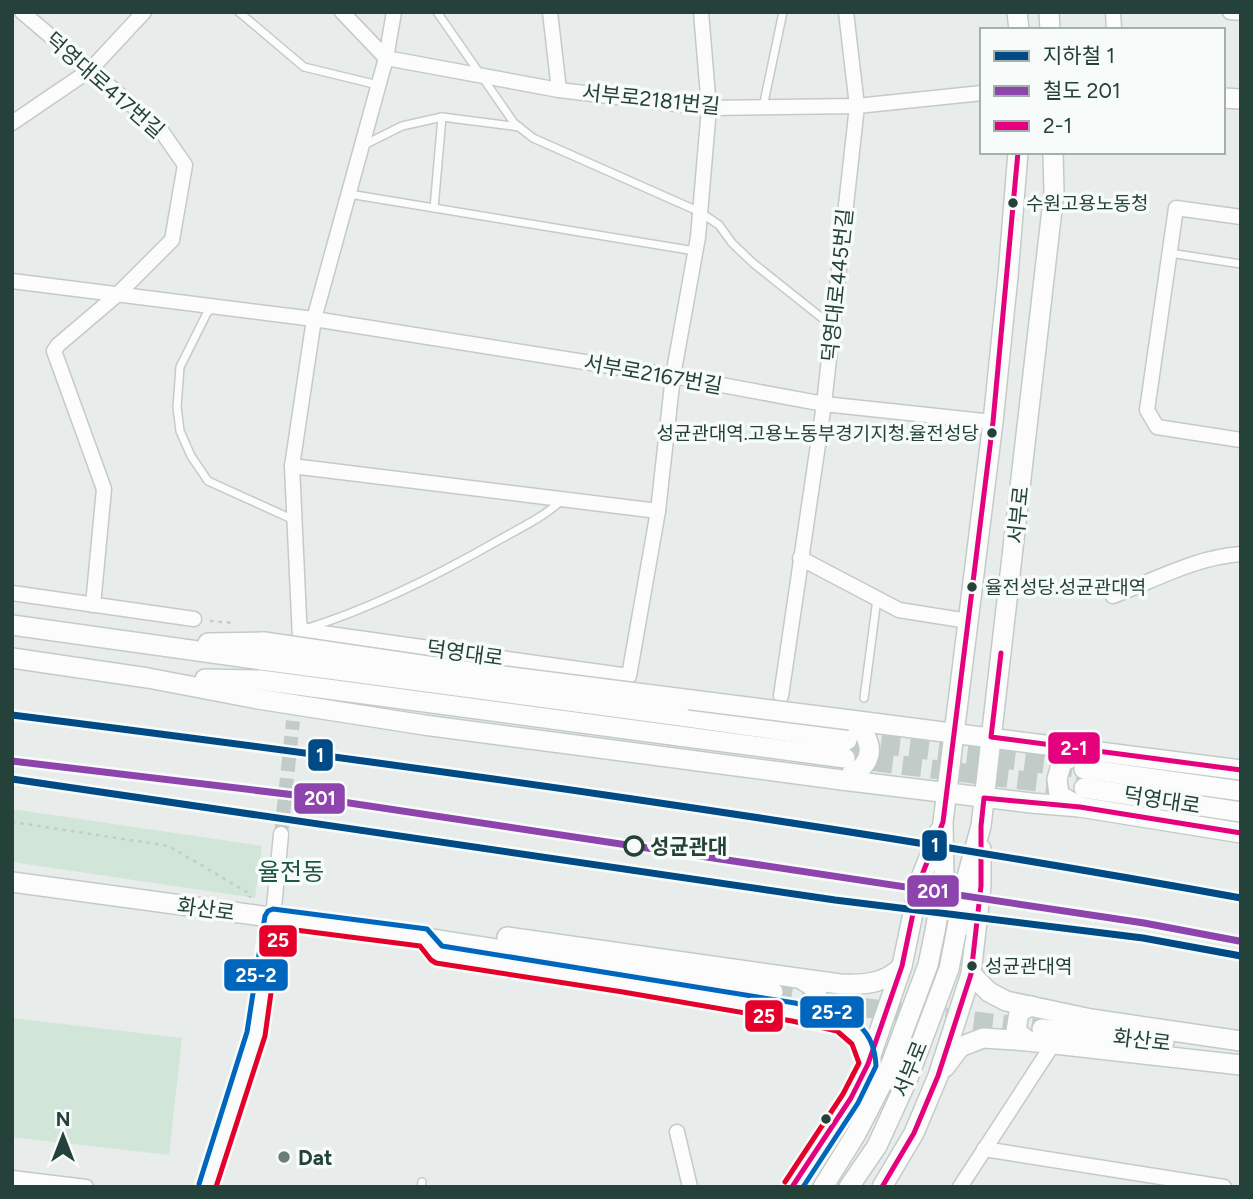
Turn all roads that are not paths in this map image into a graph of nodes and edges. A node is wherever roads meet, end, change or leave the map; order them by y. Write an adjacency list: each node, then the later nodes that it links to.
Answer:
1 (22, 12): 14 (street, 덕영대로417번길)
2 (144, 12): 14 (street)
3 (239, 12): 16 (lane)
4 (342, 12): 13 (street)
5 (394, 12): 13 (street)
6 (437, 12): 15 (lane)
7 (550, 12): 17 (street)
8 (701, 12): 21 (street)
9 (783, 12): 20 (lane)
10 (846, 12): 19 (street, 덕영대로445번길)
11 (1230, 12): 12 (street)
12 (1241, 13)
13 (386, 58): 15 (street, 서부로2181번길); 16 (street)
14 (90, 70): 23 (street); 36 (street, 덕영대로417번길)
15 (481, 75): 17 (street, 서부로2181번길); 24 (lane)
16 (378, 85): 25 (street)
17 (559, 90): 21 (street, 서부로2181번길)
18 (980, 93): 19 (street, 서부로2181번길)
19 (857, 106): 20 (street, 서부로2181번길); 39 (street, 덕영대로445번길)
20 (763, 107): 21 (street, 서부로2181번길)
21 (709, 108): 30 (street)
22 (442, 117): 24 (lane); 25 (lane); 29 (lane)
23 (12, 123)
24 (519, 127): 30 (lane)
25 (361, 146): 28 (street)
26 (1018, 154): 42 (street, 서부로)
27 (1054, 154): 66 (street, 서부로)
28 (348, 194): 29 (lane); 38 (street)
29 (434, 208): 32 (lane)
30 (700, 212): 32 (street); 39 (lane)
31 (1241, 217): 33 (street)
32 (695, 251): 40 (street)
33 (1169, 253): 34 (lane); 43 (street)
34 (1241, 264)
35 (12, 281): 36 (street, 서부로2167번길)
36 (118, 294): 37 (street, 서부로2167번길); 53 (street, 덕영대로417번길)
37 (214, 307): 38 (street, 서부로2167번길); 47 (lane)
38 (314, 319): 40 (street, 서부로2167번길); 44 (street)
39 (832, 326): 41 (street, 덕영대로445번길)
40 (673, 376): 41 (street, 서부로2167번길); 46 (street)
41 (824, 404): 42 (street, 서부로2167번길); 49 (street, 덕영대로445번길)
42 (993, 422): 55 (street, 서부로)
43 (1241, 440)
44 (292, 466): 45 (street); 47 (street)
45 (563, 499): 46 (street); 57 (lane)
46 (657, 511): 57 (street, 덕영대로)
47 (295, 521): 57 (street)
48 (1241, 554): 51 (street)
49 (800, 558): 52 (street); 61 (street, 덕영대로445번길)
50 (12, 593): 53 (street)
51 (1113, 596)
52 (877, 599): 55 (street); 62 (lane)
53 (93, 605): 54 (street)
54 (194, 619)
55 (968, 621): 65 (street, 서부로)
56 (12, 625): 58 (street)
57 (301, 630): 64 (street)
58 (263, 651): 60 (street, bridge); 63 (street, bridge)
59 (12, 658): 60 (street)
60 (259, 690): 69 (street, bridge)
61 (781, 696)
62 (864, 698)
63 (850, 720): 65 (street); 69 (street)
64 (293, 721)
65 (954, 732): 66 (street); 71 (street, 서부로)
66 (991, 737): 68 (street); 72 (street, 서부로)
67 (1241, 770): 68 (street)
68 (1083, 779): 70 (street, 덕영대로); 72 (street); 73 (street, 덕영대로); 76 (street)
69 (842, 780): 71 (street)
70 (1241, 791)
71 (946, 793): 72 (street); 74 (street, 서부로)
72 (984, 798): 75 (street, 서부로)
73 (1241, 812)
74 (943, 822): 81 (street, 서부로); 100 (street, 서부로, bridge)
75 (981, 827): 82 (street, 서부로); 101 (street, 서부로, bridge)
76 (1241, 833)
77 (281, 834): 79 (street)
78 (12, 882): 79 (street, 화산로)
79 (274, 918): 80 (street, 화산로); 97 (street)
80 (425, 938): 83 (street); 84 (street, 화산로); 86 (street)
81 (902, 966): 83 (street); 90 (street, 서부로)
82 (971, 974): 85 (street); 92 (street, 서부로)
83 (804, 981): 86 (street)
84 (773, 992)
85 (1031, 1006): 87 (street); 88 (street)
86 (793, 1012): 90 (street)
87 (1041, 1038): 89 (street, 화산로); 91 (street); 92 (street); 94 (street)
88 (1241, 1041)
89 (1241, 1054)
90 (868, 1064): 99 (street, 서부로)
91 (1241, 1065)
92 (938, 1076): 102 (street, 서부로)
93 (677, 1132): 98 (street)
94 (984, 1149): 103 (street); 104 (street)
95 (12, 1178): 96 (street)
96 (86, 1187)
97 (207, 1187)
98 (690, 1187)
99 (792, 1187)
100 (823, 1187)
101 (849, 1187)
102 (882, 1187)
103 (960, 1187)
104 (1224, 1187)

